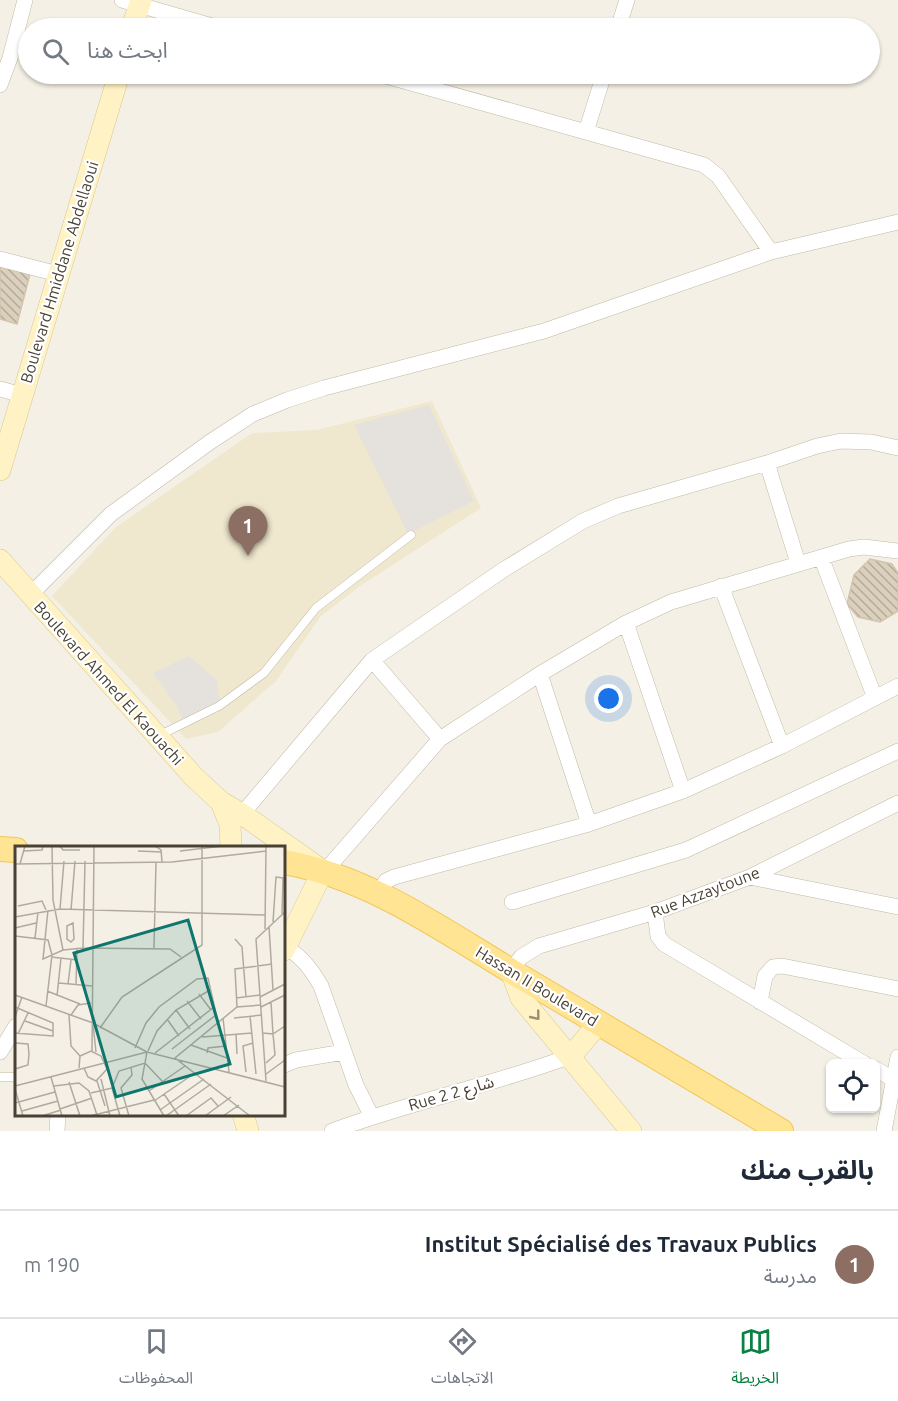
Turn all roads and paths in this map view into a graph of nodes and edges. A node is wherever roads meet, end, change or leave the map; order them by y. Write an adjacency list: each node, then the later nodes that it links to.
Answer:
1 (25, 0): 4 (street)
2 (627, 0): 7 (street)
3 (134, 2): 5 (street); 6 (street)
4 (19, 18)
5 (133, 18)
6 (186, 18)
7 (621, 18)
8 (18, 20): 9 (street)
9 (5, 56): 13 (street)
10 (115, 84): 18 (street, Boulevard Hmiddane Abdellaoui)
11 (415, 84): 14 (street)
12 (601, 84): 14 (street)
13 (0, 85)
14 (586, 132): 16 (street)
15 (898, 222): 16 (street)
16 (771, 252): 30 (street)
17 (0, 259): 18 (street)
18 (58, 274): 20 (street, Boulevard Hmiddane Abdellaoui)
19 (0, 389): 20 (street)
20 (21, 395): 23 (street, Boulevard Hmiddane Abdellaoui)
21 (898, 448): 22 (street)
22 (767, 463): 28 (street); 32 (street)
23 (0, 471)
24 (411, 535): 36 (lane)
25 (898, 551): 26 (street)
26 (821, 557): 28 (street); 35 (street)
27 (0, 560): 30 (street, Boulevard Ahmed El Kaouachi)
28 (798, 563): 29 (street)
29 (722, 586): 31 (street); 38 (street)
30 (30, 595): 36 (street, Boulevard Ahmed El Kaouachi)
31 (626, 623): 33 (street); 40 (street)
32 (372, 660): 37 (street); 43 (street)
33 (540, 674): 37 (street); 44 (street)
34 (898, 686): 35 (street)
35 (875, 698): 38 (street)
36 (156, 736): 41 (street, Boulevard Ahmed El Kaouachi)
37 (440, 739): 49 (street)
38 (782, 746): 40 (street)
39 (898, 751): 52 (street)
40 (683, 791): 44 (street)
41 (221, 802): 43 (street, Boulevard Ahmed El Kaouachi); 45 (street, Boulevard Ahmed El Kaouachi)
42 (898, 803): 50 (street, Rue Azzaytoune)
43 (242, 814): 49 (street, Boulevard Ahmed El Kaouachi)
44 (589, 824): 51 (street)
45 (231, 846)
46 (0, 849): 47 (main road)
47 (15, 850)
48 (285, 862): 49 (main road, Hassan II Boulevard)
49 (324, 871): 51 (main road, Hassan II Boulevard); 55 (street)
50 (750, 877): 53 (street); 54 (street, Rue Azzaytoune)
51 (378, 894): 57 (main road, Hassan II Boulevard)
52 (512, 902)
53 (898, 907)
54 (656, 912): 57 (street, Rue Azzaytoune); 59 (street)
55 (285, 946)
56 (285, 949): 63 (street)
57 (511, 971): 60 (main road, Hassan II Boulevard); 64 (street, one-way to 64)
58 (898, 989): 59 (street)
59 (760, 1002): 66 (street)
60 (599, 1023): 64 (street); 78 (main road, Hassan II Boulevard)
61 (15, 1028): 62 (street)
62 (0, 1052)
63 (344, 1052): 67 (street); 72 (street)
64 (571, 1056): 72 (street, Rue 2 شارع 2); 73 (street)
65 (898, 1057): 69 (street)
66 (857, 1059)
67 (285, 1065)
68 (880, 1071): 69 (street)
69 (894, 1080): 74 (street)
70 (58, 1116): 75 (street)
71 (244, 1116): 76 (street)
72 (372, 1117): 77 (street, Rue 2 شارع 2)
73 (624, 1130)
74 (889, 1130)
75 (57, 1131)
76 (248, 1131)
77 (332, 1131)
78 (781, 1131)

